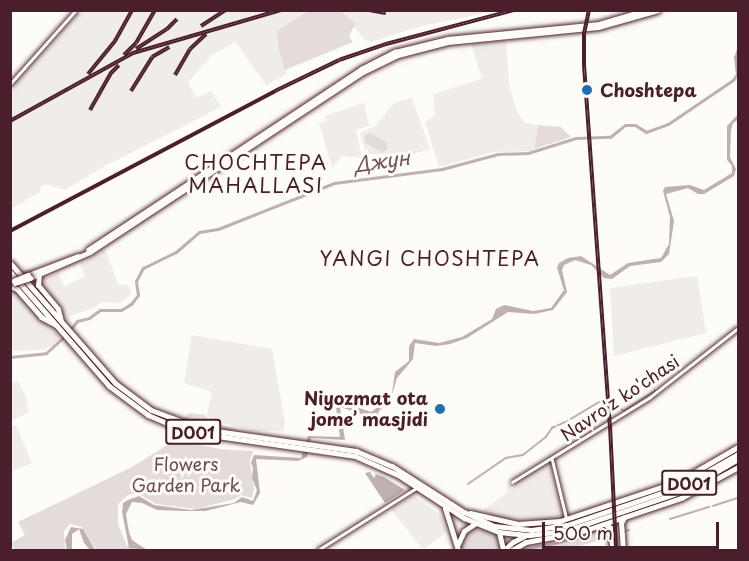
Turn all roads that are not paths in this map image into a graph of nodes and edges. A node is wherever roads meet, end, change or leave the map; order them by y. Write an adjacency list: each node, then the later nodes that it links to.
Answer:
1 (76, 10): 5 (street)
2 (646, 10): 4 (main road)
3 (658, 10): 4 (main road)
4 (377, 63): 6 (main road)
5 (10, 84)
6 (125, 228): 9 (main road); 10 (main road)
7 (10, 263): 13 (highway, D001)
8 (10, 272): 13 (highway, D001)
9 (39, 274): 10 (main road); 12 (highway)
10 (30, 276): 11 (main road, bridge); 12 (highway)
11 (12, 283): 13 (highway)
12 (38, 285): 13 (highway)
13 (60, 324): 16 (highway, D001)
14 (738, 328): 18 (street, Navro'z ko'chasi)
15 (738, 447): 17 (highway)
16 (347, 451): 21 (highway, D001); 27 (highway, D001)
17 (736, 452): 24 (highway, D001); 25 (highway)
18 (552, 459): 20 (street, Navro'z ko'chasi); 30 (street)
19 (737, 463): 22 (highway, D001); 23 (highway)
20 (512, 482)
21 (418, 487): 28 (highway, D001); 41 (street)
22 (689, 488): 23 (highway); 24 (highway, D001)
23 (699, 489): 29 (highway)
24 (665, 495): 26 (highway, D001); 37 (highway, D001)
25 (639, 496): 26 (highway); 30 (highway)
26 (649, 498): 34 (highway, D001)
27 (452, 505): 30 (highway); 31 (highway, D001)
28 (445, 506): 32 (highway, D001); 42 (highway)
29 (627, 517): 33 (highway); 35 (main road)
30 (566, 520)
31 (483, 522): 32 (highway); 34 (highway, D001)
32 (475, 524): 38 (highway, D001); 42 (highway)
33 (605, 524): 36 (main road); 39 (highway)
34 (494, 526): 38 (highway)
35 (621, 527): 36 (main road); 46 (main road)
36 (611, 529): 45 (main road)
37 (568, 530): 39 (highway); 40 (highway, D001)
38 (499, 532): 40 (highway, D001); 43 (highway)
39 (580, 532): 44 (highway)
40 (530, 535): 43 (highway)
41 (318, 550)
42 (458, 550)
43 (504, 550)
44 (512, 550)
45 (613, 550)
46 (623, 550)

